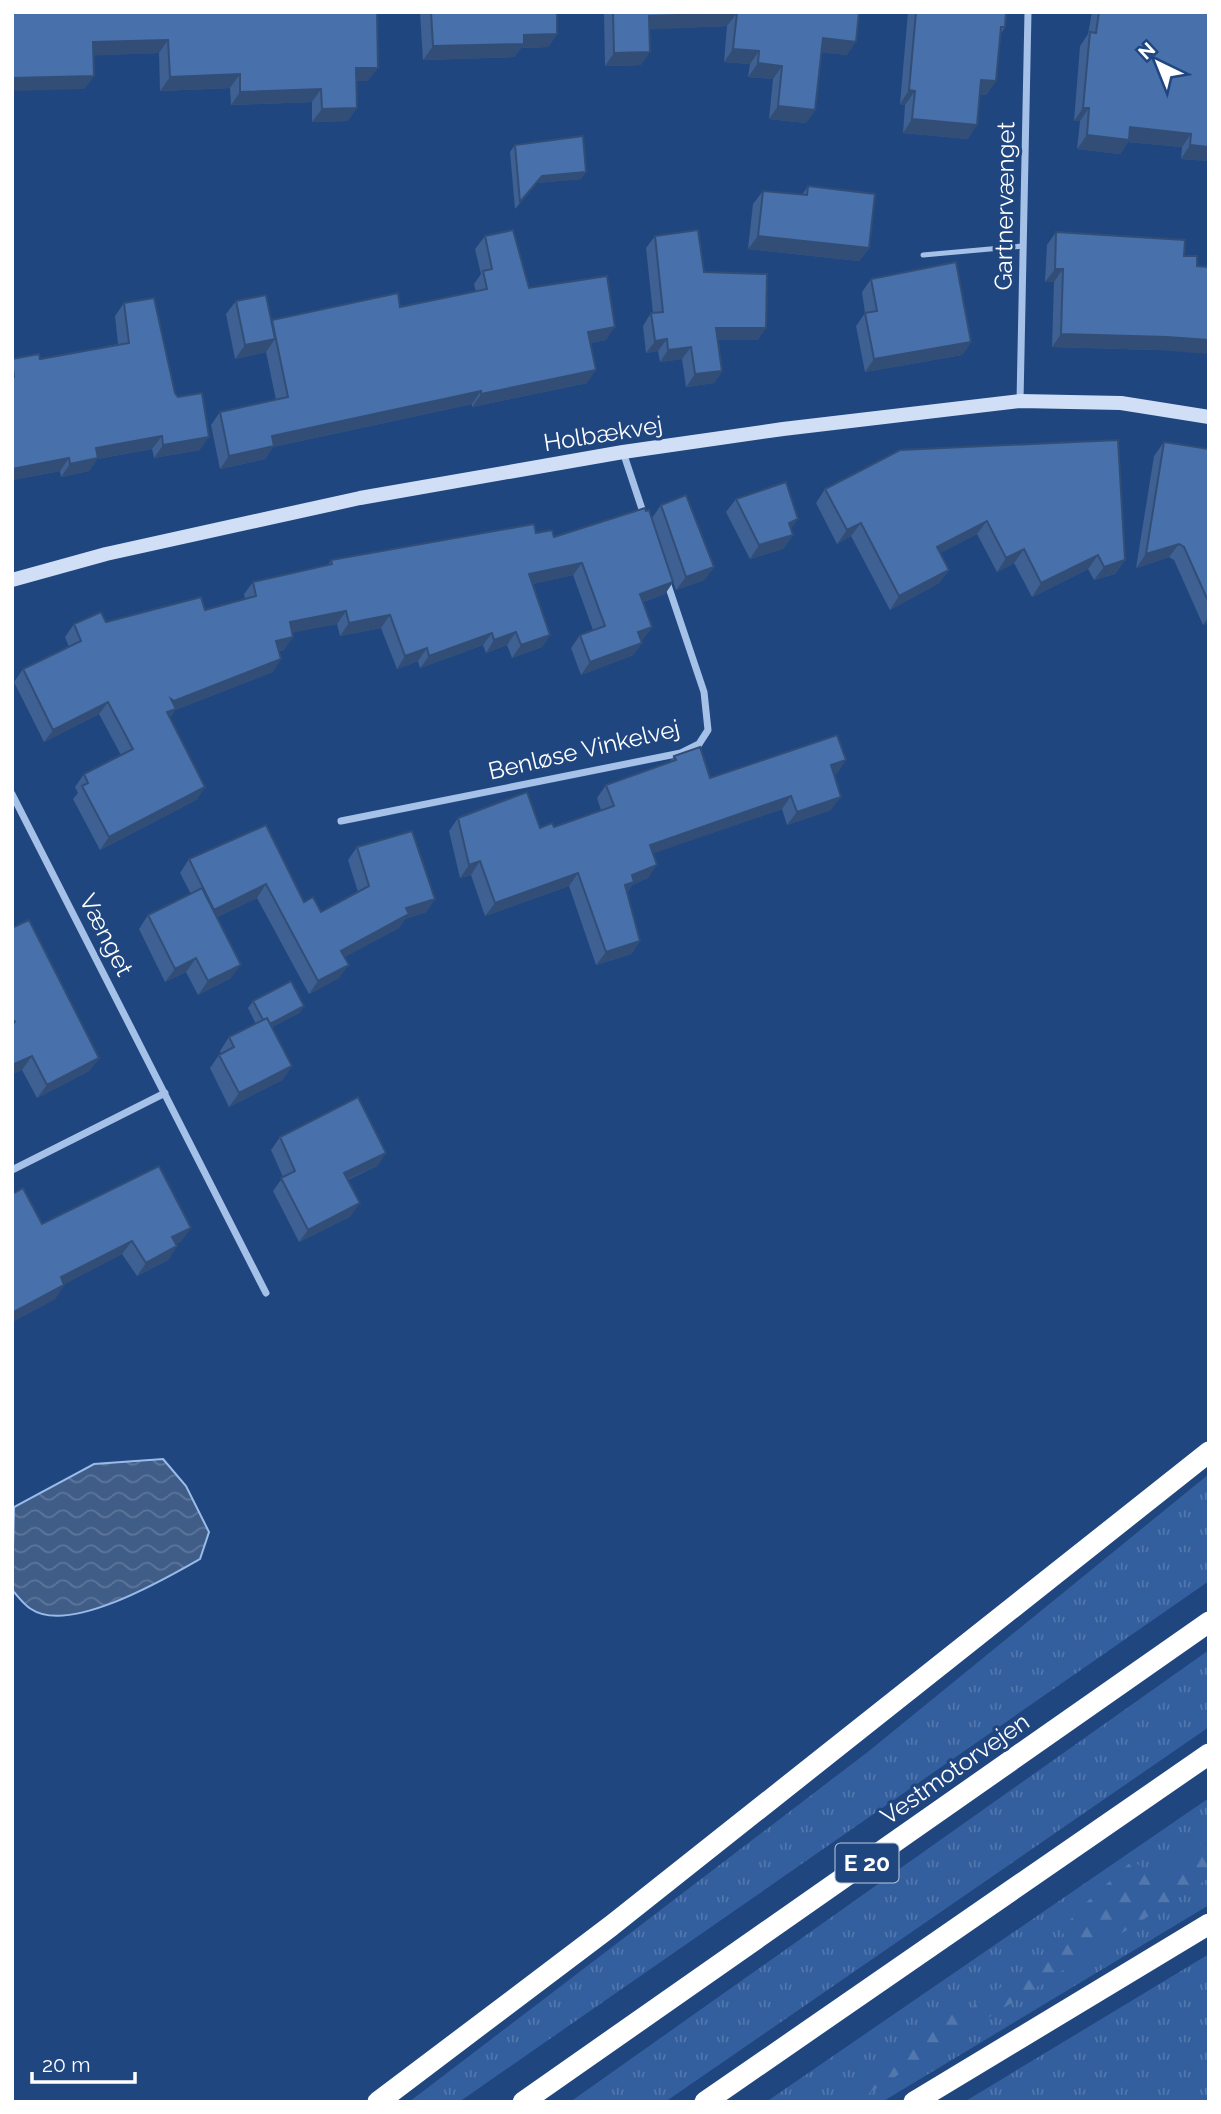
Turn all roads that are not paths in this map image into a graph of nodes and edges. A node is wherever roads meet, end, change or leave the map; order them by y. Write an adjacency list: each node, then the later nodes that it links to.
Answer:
1 (1028, 12): 2 (street, Gartnervænget)
2 (1023, 246): 3 (lane); 4 (street, Gartnervænget)
3 (923, 255)
4 (1020, 401): 5 (main road, Holbækvej); 6 (main road, Holbækvej)
5 (1209, 417)
6 (623, 452): 7 (street); 9 (main road, Holbækvej)
7 (647, 523)
8 (664, 575): 11 (street, Benløse Vinkelvej)
9 (12, 580)
10 (12, 794): 12 (street, Vænget)
11 (341, 821)
12 (165, 1093): 13 (street); 14 (street, Vænget)
13 (12, 1170)
14 (266, 1293)
15 (1209, 1452): 19 (highway)
16 (1209, 1622): 20 (highway, Vestmotorvejen / E 20)
17 (1209, 1754): 21 (highway)
18 (1209, 1924): 22 (highway)
19 (377, 2102)
20 (523, 2102)
21 (705, 2102)
22 (914, 2102)

